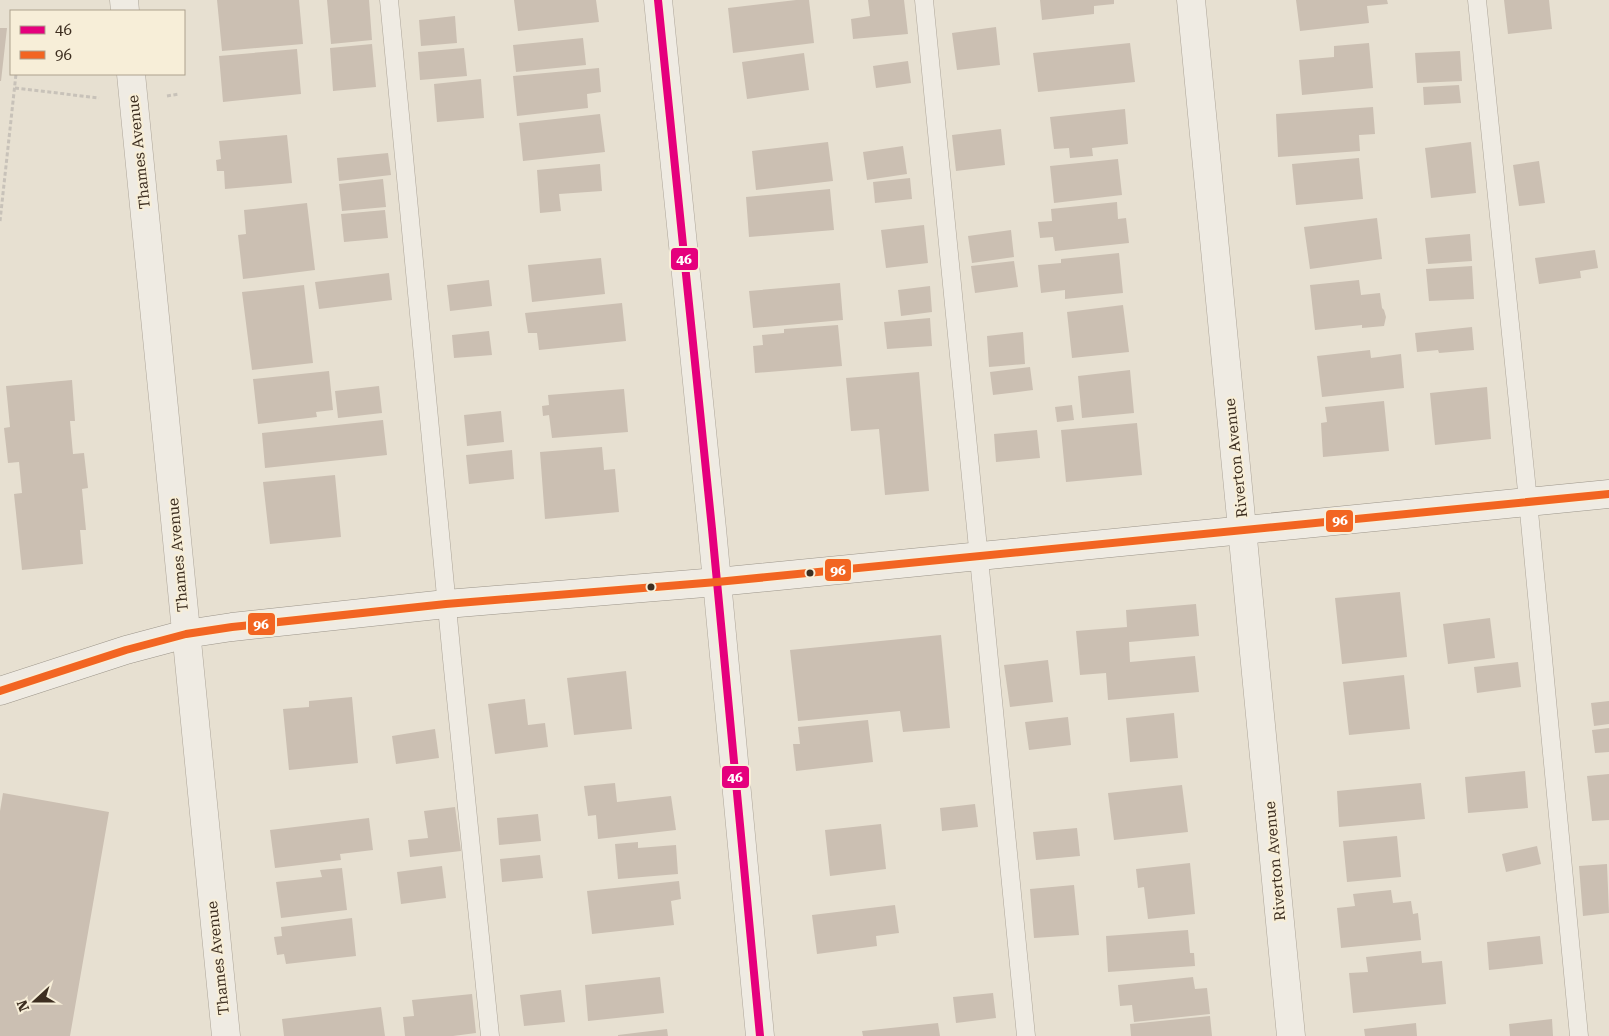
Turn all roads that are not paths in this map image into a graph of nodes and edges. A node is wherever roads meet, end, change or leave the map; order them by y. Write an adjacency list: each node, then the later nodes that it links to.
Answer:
1 (389, 0): 12 (lane)
2 (658, 0): 11 (street)
3 (924, 0): 10 (lane)
4 (1191, 0): 9 (street, Riverton Avenue)
5 (1477, 0): 8 (lane)
6 (131, 75): 13 (street, Thames Avenue)
7 (1609, 494): 8 (street)
8 (1528, 501): 9 (street); 20 (lane)
9 (1244, 530): 10 (street); 19 (street, Riverton Avenue)
10 (980, 554): 11 (street); 18 (lane)
11 (717, 582): 12 (street); 17 (street)
12 (446, 604): 13 (street); 16 (lane)
13 (186, 634): 14 (street); 15 (street, Thames Avenue)
14 (0, 690)
15 (226, 1036)
16 (490, 1036)
17 (760, 1036)
18 (1026, 1036)
19 (1292, 1036)
20 (1579, 1036)

